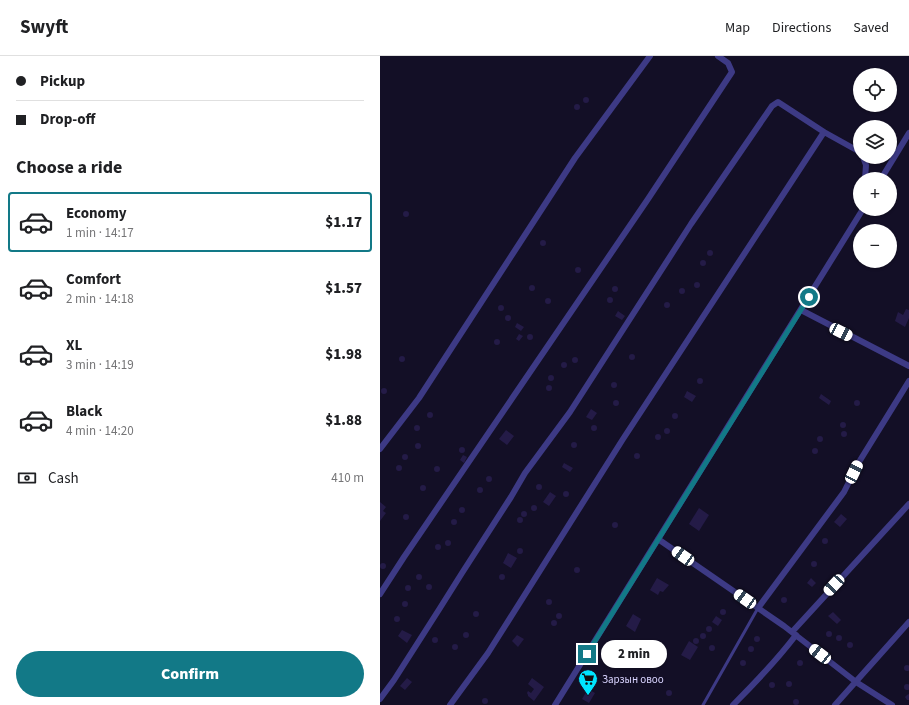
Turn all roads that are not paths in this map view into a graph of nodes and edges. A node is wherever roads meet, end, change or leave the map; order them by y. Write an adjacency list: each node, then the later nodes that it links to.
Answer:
1 (650, 56): 11 (street)
2 (718, 56): 14 (street)
3 (824, 132): 5 (street); 19 (street); 20 (street)
4 (909, 133): 6 (street)
5 (853, 148)
6 (885, 172)
7 (859, 216): 8 (street)
8 (800, 310): 9 (street); 13 (street)
9 (909, 366)
10 (909, 381): 15 (street)
11 (380, 448)
12 (909, 504): 17 (street)
13 (658, 539): 15 (street); 21 (street)
14 (380, 594)
15 (758, 608): 17 (street); 22 (lane)
16 (909, 622): 18 (street)
17 (794, 633): 18 (street); 23 (street)
18 (856, 682): 24 (street); 25 (street)
19 (380, 699)
20 (450, 705)
21 (555, 705)
22 (703, 705)
23 (733, 705)
24 (835, 705)
25 (892, 705)

